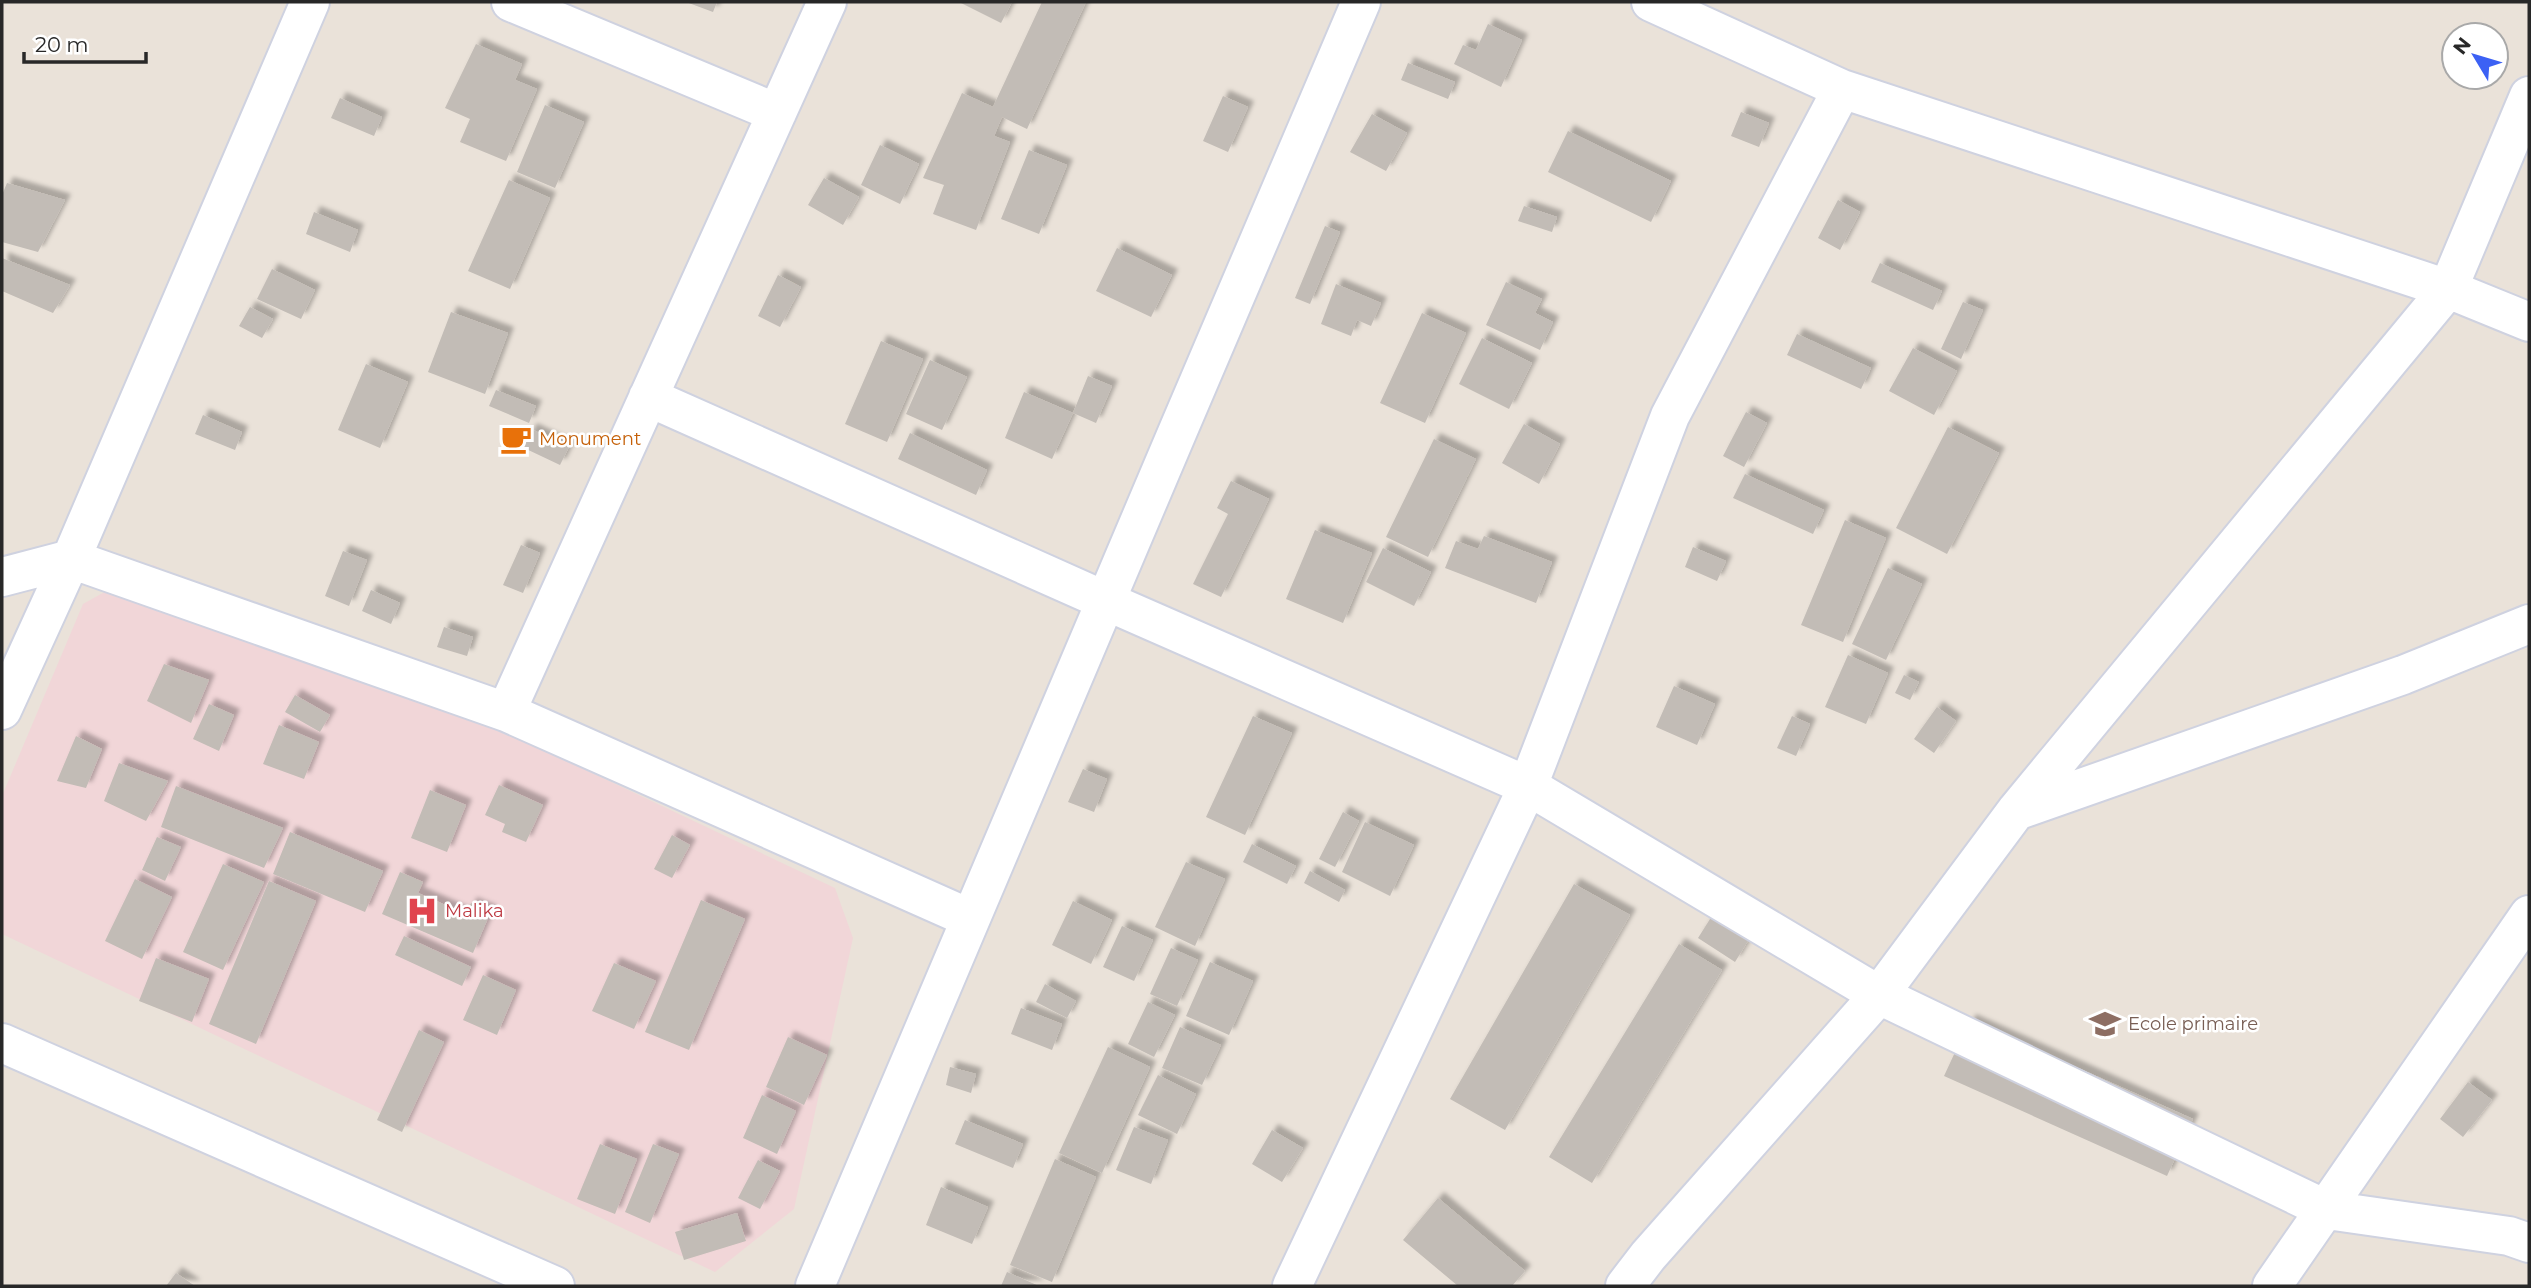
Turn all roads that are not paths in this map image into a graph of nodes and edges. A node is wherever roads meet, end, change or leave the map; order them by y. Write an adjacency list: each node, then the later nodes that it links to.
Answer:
1 (310, 2): 13 (street)
2 (511, 2): 9 (street)
3 (827, 2): 9 (street)
4 (1361, 2): 15 (street)
5 (1651, 2): 6 (street)
6 (1703, 15): 7 (street)
7 (1842, 89): 10 (street); 19 (street)
8 (2529, 96): 10 (street)
9 (777, 113): 12 (street)
10 (2448, 289): 11 (street); 20 (street)
11 (2529, 323)
12 (648, 397): 15 (street); 18 (street)
13 (71, 559): 14 (street); 17 (street); 18 (street)
14 (2, 577)
15 (1106, 601): 19 (street); 22 (street)
16 (2529, 624): 20 (street)
17 (2, 710)
18 (506, 712): 22 (street)
19 (1528, 786): 23 (street); 29 (street)
20 (2016, 811): 23 (street)
21 (2529, 915): 25 (street)
22 (969, 918): 28 (street)
23 (1879, 995): 25 (street); 30 (street)
24 (2, 1043): 27 (street)
25 (2327, 1210): 26 (street); 31 (street)
26 (2529, 1243)
27 (555, 1286)
28 (815, 1286)
29 (1292, 1286)
30 (1625, 1286)
31 (2272, 1286)

